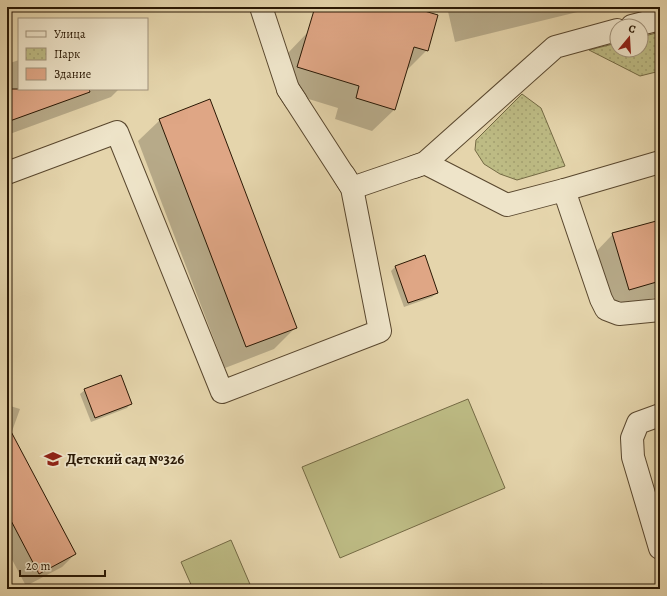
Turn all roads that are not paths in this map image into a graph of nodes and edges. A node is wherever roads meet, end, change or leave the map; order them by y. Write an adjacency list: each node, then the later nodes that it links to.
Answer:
1 (260, 7): 8 (lane)
2 (660, 19): 3 (lane)
3 (649, 22)
4 (609, 32): 6 (lane)
5 (660, 162): 9 (lane)
6 (426, 163): 8 (lane); 9 (lane)
7 (7, 172): 8 (lane)
8 (352, 188)
9 (564, 190): 10 (lane)
10 (660, 310)
11 (660, 415): 12 (lane)
12 (660, 548)

